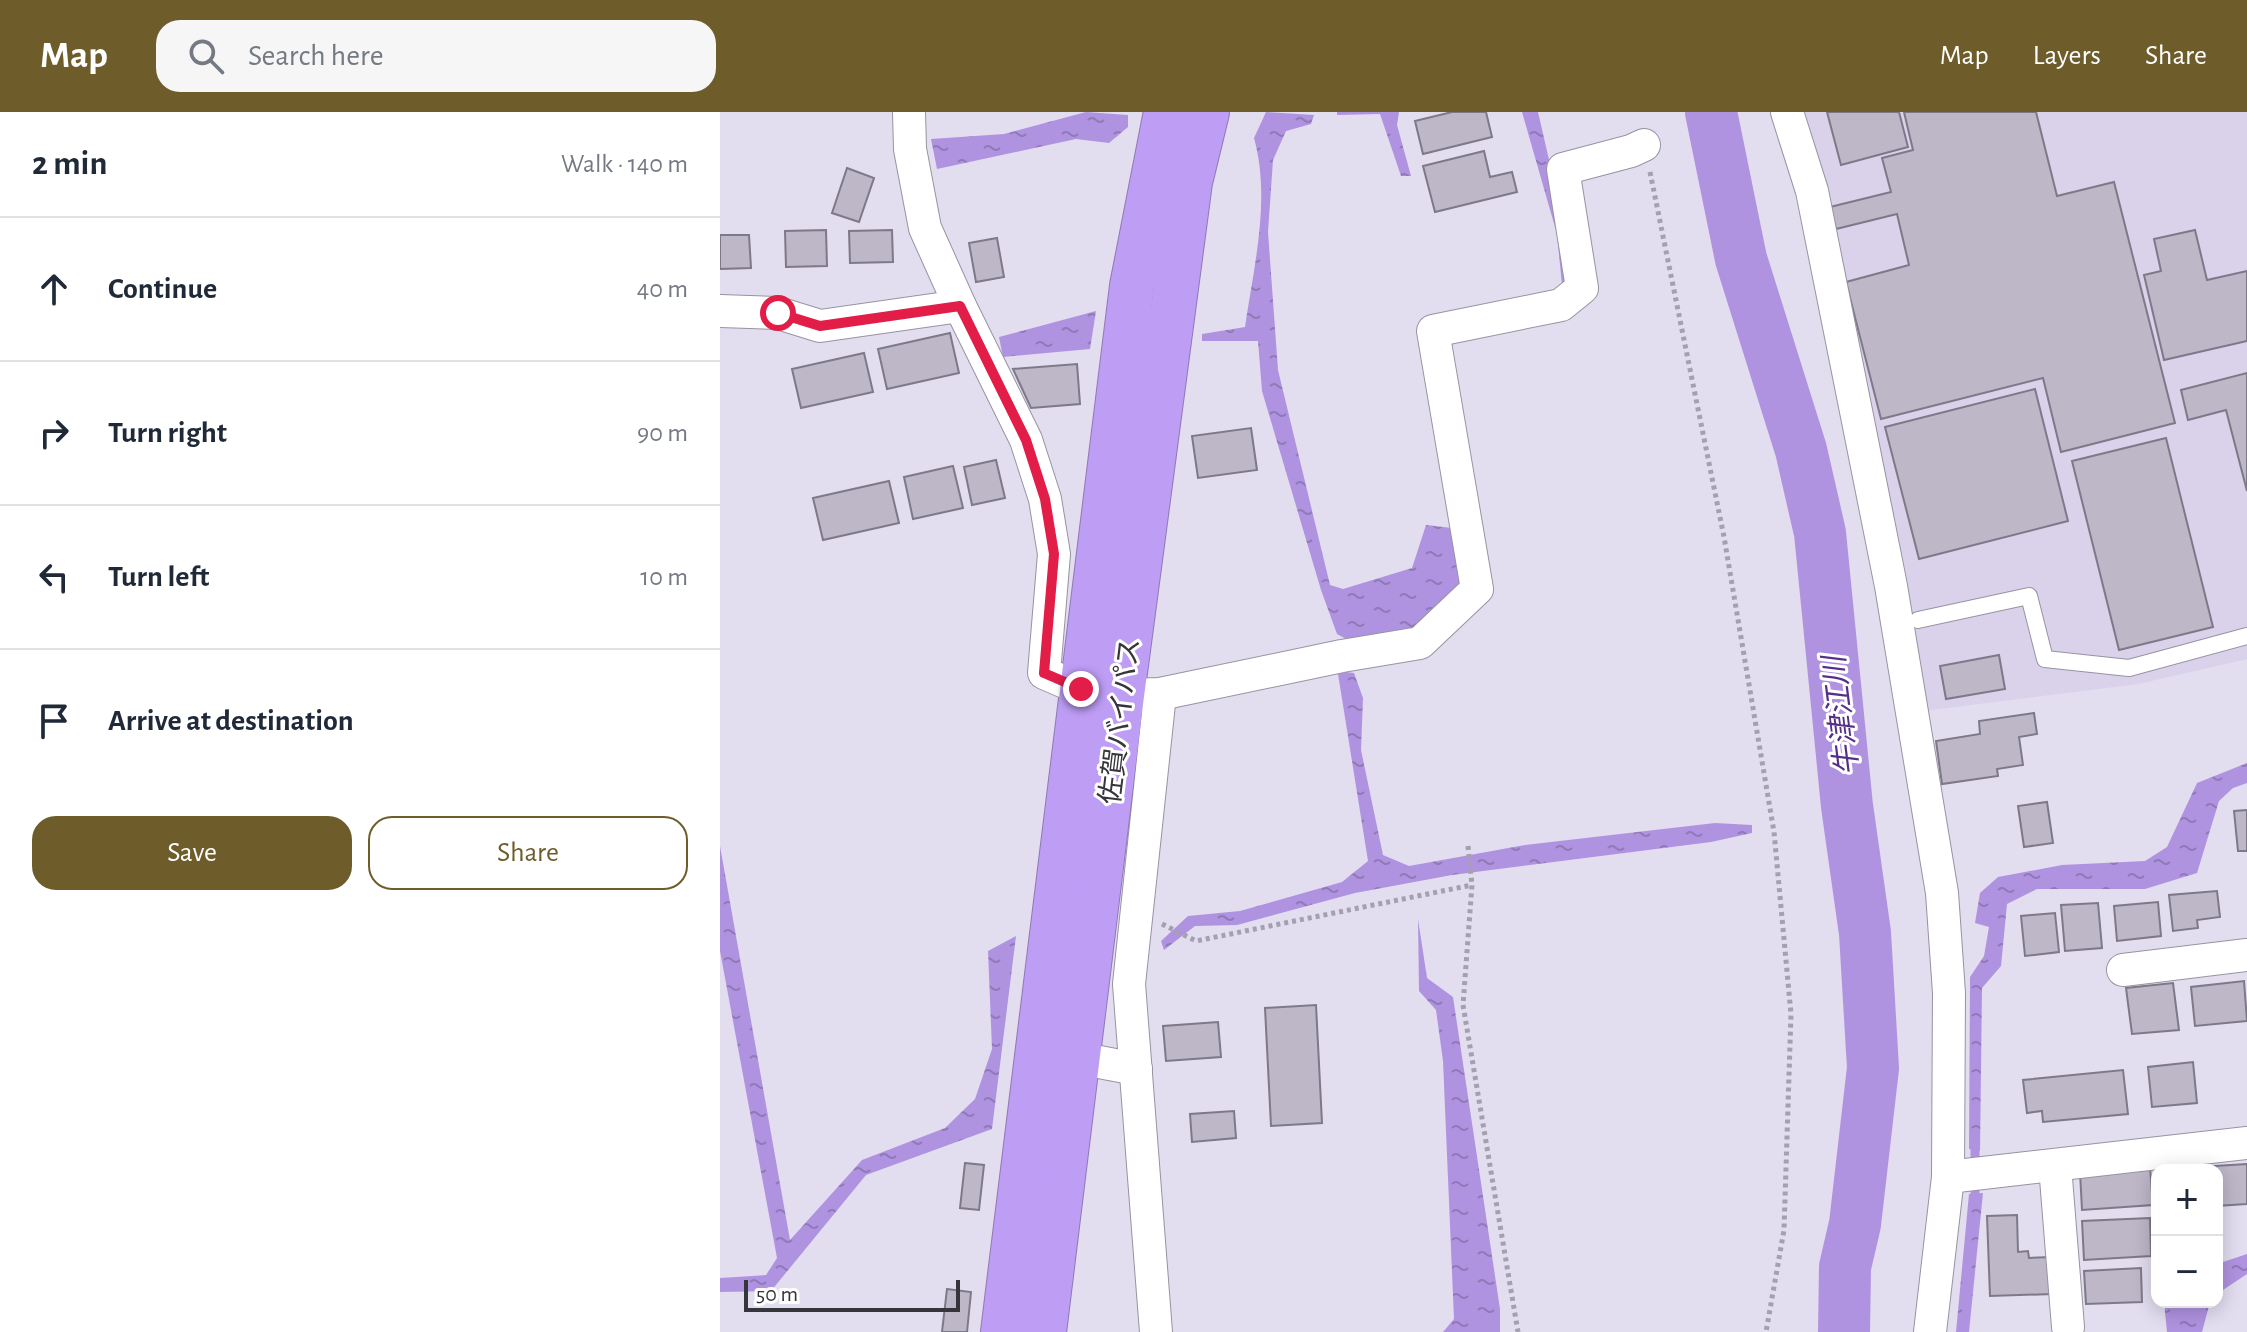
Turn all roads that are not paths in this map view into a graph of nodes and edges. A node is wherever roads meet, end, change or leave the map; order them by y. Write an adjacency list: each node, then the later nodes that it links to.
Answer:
1 (909, 112): 6 (street)
2 (1166, 112): 10 (highway, 佐賀バイパス)
3 (1207, 112): 10 (highway, 佐賀バイパス)
4 (1787, 112): 17 (street)
5 (1644, 145): 10 (street)
6 (960, 306): 7 (street); 10 (street)
7 (720, 311)
8 (1918, 620): 9 (lane)
9 (2247, 636)
10 (1121, 693): 13 (highway, 佐賀バイパス); 14 (street); 19 (highway, 佐賀バイパス)
11 (2247, 955): 12 (street)
12 (2123, 970)
13 (1078, 1058): 14 (street); 20 (highway, 佐賀バイパス)
14 (1136, 1069): 21 (street)
15 (2247, 1143): 16 (street)
16 (2055, 1166): 17 (street); 18 (street)
17 (1968, 1175): 22 (street)
18 (2068, 1327)
19 (1003, 1332)
20 (1044, 1332)
21 (1156, 1332)
22 (1930, 1332)

